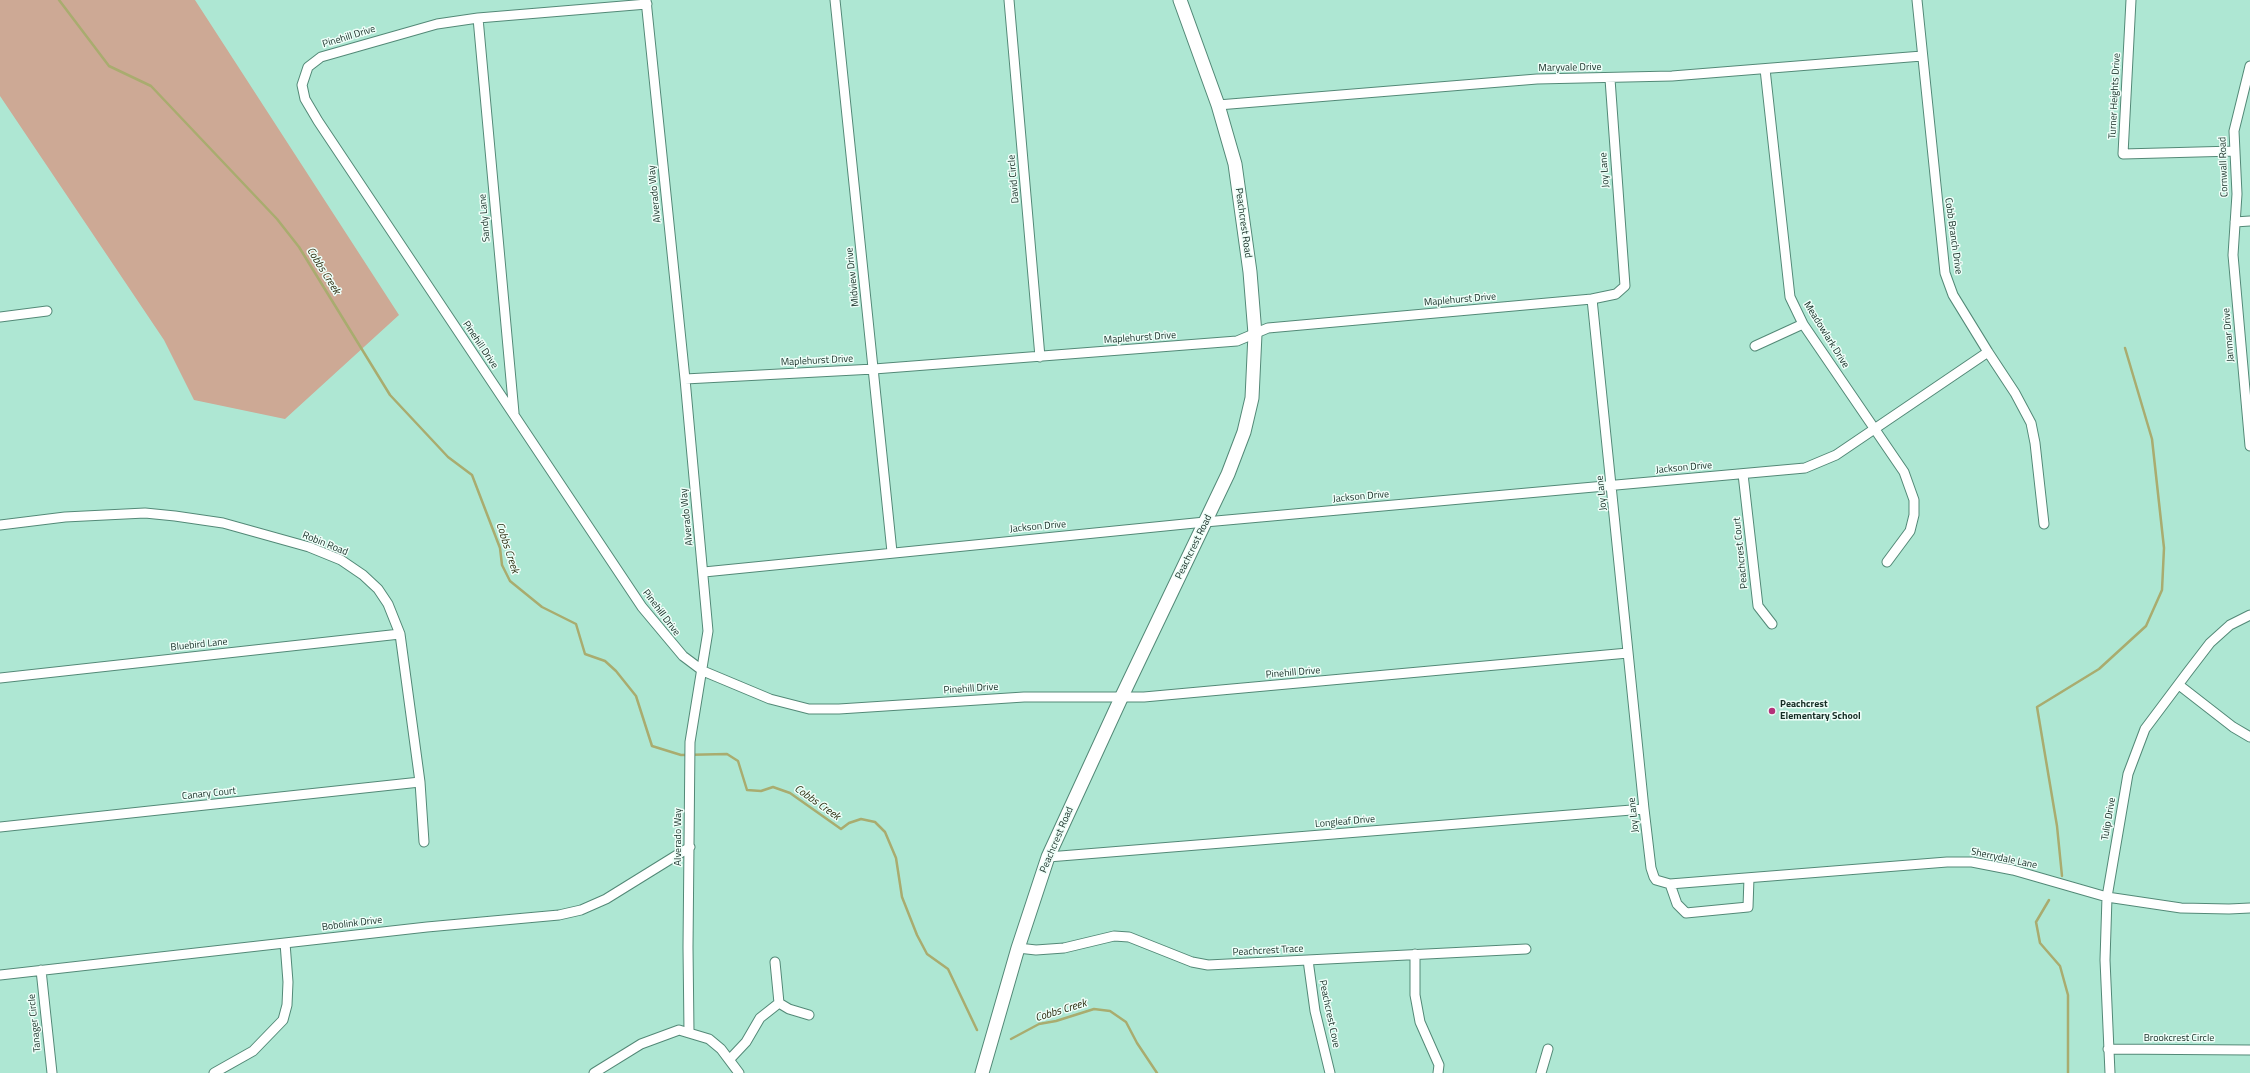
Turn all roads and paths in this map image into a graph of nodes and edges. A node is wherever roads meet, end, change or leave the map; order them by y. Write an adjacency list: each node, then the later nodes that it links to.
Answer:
1 (835, 0): 24 (street, Midview Drive)
2 (1009, 0): 23 (street, David Circle)
3 (1180, 0): 12 (street, Peachcrest Road)
4 (1917, 0): 8 (street, Cobb Branch Drive)
5 (2131, 0): 13 (street, Turner Heights Drive)
6 (646, 2): 7 (street, Pinehill Drive); 25 (street, Alverado Way)
7 (478, 18): 26 (street, Sandy Lane); 26 (street, Pinehill Drive)
8 (1922, 56): 10 (street, Maryvale Drive); 22 (street, Cobb Branch Drive)
9 (2250, 66): 13 (street, Cornwall Road)
10 (1765, 69): 11 (street, Maryvale Drive); 19 (street, Meadowlark Drive)
11 (1610, 79): 12 (street, Maryvale Drive); 16 (street, Joy Lane)
12 (1218, 105): 20 (street, Peachcrest Road)
13 (2235, 151): 15 (street, Cornwall Road)
14 (2250, 221): 15 (street)
15 (2235, 222): 28 (street, Janmar Drive)
16 (1592, 299): 20 (street, Maplehurst Drive); 30 (street, Joy Lane)
17 (47, 311): 18 (street)
18 (0, 317)
19 (1803, 324): 21 (street); 27 (street, Meadowlark Drive)
20 (1255, 334): 23 (street, Maplehurst Drive); 31 (street, Peachcrest Road)
21 (1755, 346)
22 (1988, 352): 27 (street, Jackson Drive); 32 (street, Cobb Branch Drive)
23 (1040, 356): 24 (street, Maplehurst Drive)
24 (874, 369): 25 (street, Maplehurst Drive); 34 (street, Midview Drive)
25 (685, 379): 36 (street, Alverado Way)
26 (514, 416): 41 (street, Pinehill Drive)
27 (1874, 429): 29 (street, Jackson Drive); 35 (street, Meadowlark Drive)
28 (2250, 446)
29 (1743, 474): 30 (street, Jackson Drive); 38 (street, Peachcrest Court)
30 (1612, 485): 31 (street, Jackson Drive); 40 (street, Joy Lane)
31 (1206, 522): 34 (street, Jackson Drive); 44 (street, Peachcrest Road)
32 (2044, 524)
33 (0, 525): 39 (street, Robin Road)
34 (892, 552): 36 (street, Jackson Drive)
35 (1887, 562)
36 (704, 572): 41 (street, Alverado Way)
37 (2250, 615): 43 (street, Tulip Drive)
38 (1772, 624)
39 (400, 634): 42 (street, Bluebird Lane); 46 (street, Robin Road)
40 (1628, 653): 44 (street, Pinehill Drive); 47 (street, Joy Lane)
41 (703, 670): 44 (street, Pinehill Drive); 50 (street, Alverado Way)
42 (0, 678)
43 (2179, 685): 45 (street); 54 (street, Tulip Drive)
44 (1122, 696): 51 (street, Peachcrest Road)
45 (2250, 737)
46 (420, 782): 48 (street, Canary Court); 49 (street, Robin Road)
47 (1644, 809): 51 (street, Longleaf Drive); 53 (street, Joy Lane)
48 (0, 827)
49 (424, 842)
50 (690, 847): 56 (street, Bobolink Drive); 66 (street, Alverado Way)
51 (1048, 857): 57 (street, Peachcrest Road)
52 (1749, 878): 53 (street, Sherrydale Lane); 53 (street); 54 (street, Sherrydale Lane)
53 (1670, 884)
54 (2107, 897): 55 (street, Sherrydale Lane); 68 (street, Tulip Drive)
55 (2250, 908)
56 (285, 943): 62 (street, Bobolink Drive); 72 (street)
57 (1018, 948): 60 (street, Peachcrest Trace); 75 (street, Peachcrest Road)
58 (1526, 949): 59 (street, Peachcrest Trace)
59 (1415, 954): 60 (street, Peachcrest Trace); 77 (street)
60 (1308, 960): 76 (street, Peachcrest Cove)
61 (775, 962): 64 (street)
62 (41, 970): 63 (street, Bobolink Drive); 71 (street, Tanager Circle)
63 (0, 975)
64 (779, 1003): 65 (street); 70 (street)
65 (809, 1015)
66 (689, 1032): 70 (street); 73 (street)
67 (1548, 1049): 78 (street)
68 (2108, 1049): 69 (street, Brookcrest Circle); 79 (street, Tulip Drive)
69 (2250, 1050)
70 (730, 1059): 74 (street)
71 (52, 1073)
72 (214, 1073)
73 (594, 1073)
74 (739, 1073)
75 (982, 1073)
76 (1330, 1073)
77 (1438, 1073)
78 (1541, 1073)
79 (2110, 1073)

